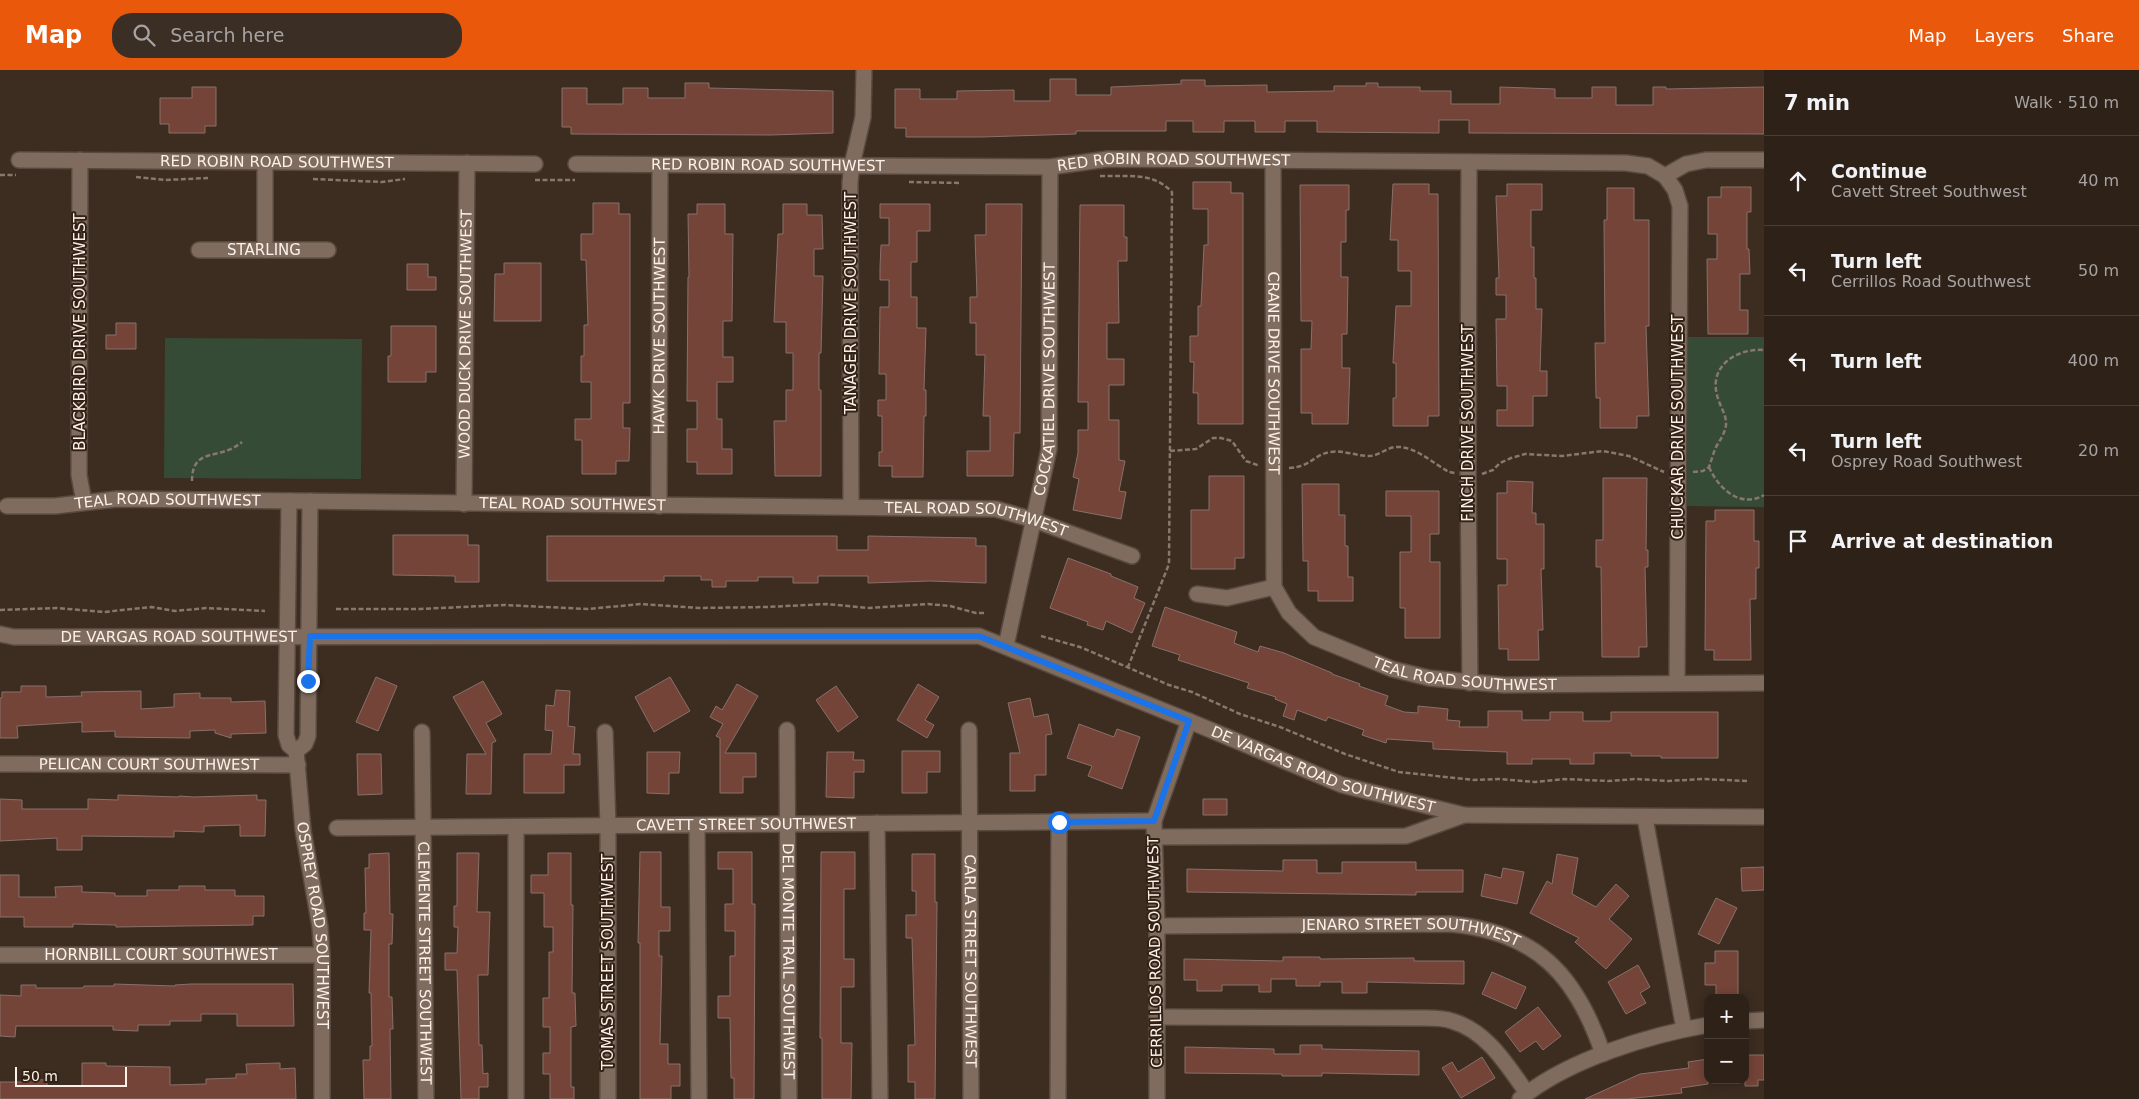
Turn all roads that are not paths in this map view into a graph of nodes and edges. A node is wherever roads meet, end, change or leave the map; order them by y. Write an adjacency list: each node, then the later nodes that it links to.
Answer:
1 (864, 70): 12 (street, TANAGER DRIVE SOUTHWEST)
2 (19, 160): 3 (street, RED ROBIN ROAD SOUTHWEST)
3 (80, 160): 6 (street, RED ROBIN ROAD SOUTHWEST); 20 (street, BLACKBIRD DRIVE SOUTHWEST)
4 (1764, 160): 14 (street)
5 (1273, 161): 7 (street, RED ROBIN ROAD SOUTHWEST); 13 (street, RED ROBIN ROAD SOUTHWEST); 27 (street, CRANE DRIVE SOUTHWEST)
6 (265, 162): 8 (street, RED ROBIN ROAD SOUTHWEST); 16 (street)
7 (1469, 162): 14 (street, RED ROBIN ROAD SOUTHWEST); 34 (street, FINCH DRIVE SOUTHWEST)
8 (467, 163): 9 (street, RED ROBIN ROAD SOUTHWEST); 21 (street, WOOD DUCK DRIVE SOUTHWEST)
9 (535, 164)
10 (576, 164): 11 (street, RED ROBIN ROAD SOUTHWEST)
11 (660, 165): 12 (street, RED ROBIN ROAD SOUTHWEST); 23 (street, HAWK DRIVE SOUTHWEST)
12 (852, 165): 13 (street, RED ROBIN ROAD SOUTHWEST); 24 (street, TANAGER DRIVE SOUTHWEST)
13 (1050, 167): 25 (street, COCKATIEL DRIVE SOUTHWEST)
14 (1665, 176): 33 (street, CHUCKAR DRIVE SOUTHWEST)
15 (199, 250): 16 (street, STARLING)
16 (265, 250): 17 (street, STARLING)
17 (328, 250)
18 (289, 501): 19 (street, TEAL ROAD SOUTHWEST); 20 (street, TEAL ROAD SOUTHWEST); 30 (street, OSPREY ROAD SOUTHWEST)
19 (310, 501): 21 (street, TEAL ROAD SOUTHWEST); 31 (street)
20 (84, 502): 22 (street, TEAL ROAD SOUTHWEST)
21 (464, 504): 23 (street, TEAL ROAD SOUTHWEST)
22 (7, 506)
23 (658, 506): 24 (street, TEAL ROAD SOUTHWEST)
24 (851, 507): 25 (street, TEAL ROAD SOUTHWEST)
25 (1034, 520): 26 (street, TEAL ROAD SOUTHWEST); 32 (street, COCKATIEL DRIVE SOUTHWEST)
26 (1132, 556)
27 (1274, 587): 28 (street); 34 (street, TEAL ROAD SOUTHWEST)
28 (1197, 594)
29 (0, 634): 30 (street, DE VARGAS ROAD SOUTHWEST)
30 (288, 636): 31 (street, DE VARGAS ROAD SOUTHWEST); 41 (street, OSPREY ROAD SOUTHWEST)
31 (310, 636): 32 (street, DE VARGAS ROAD SOUTHWEST); 41 (street)
32 (1006, 646): 36 (street, DE VARGAS ROAD SOUTHWEST)
33 (1677, 682): 34 (street, TEAL ROAD SOUTHWEST); 35 (street, TEAL ROAD SOUTHWEST)
34 (1470, 683)
35 (1764, 683)
36 (1189, 721): 43 (street, DE VARGAS ROAD SOUTHWEST); 46 (street, CERRILLOS ROAD SOUTHWEST)
37 (787, 730): 49 (street, DEL MONTE TRAIL SOUTHWEST)
38 (969, 730): 47 (street, CARLA STREET SOUTHWEST)
39 (422, 732): 55 (street, CLEMENTE STREET SOUTHWEST)
40 (605, 732): 52 (street, TOMAS STREET SOUTHWEST)
41 (297, 758): 42 (street, PELICAN COURT SOUTHWEST); 58 (street, OSPREY ROAD SOUTHWEST)
42 (0, 764)
43 (1464, 815): 45 (street, DE VARGAS ROAD SOUTHWEST); 56 (street)
44 (1764, 817): 45 (street, DE VARGAS ROAD SOUTHWEST)
45 (1646, 818): 64 (street)
46 (1154, 821): 48 (street, CAVETT STREET SOUTHWEST); 56 (street, CERRILLOS ROAD SOUTHWEST)
47 (969, 822): 48 (street, CAVETT STREET SOUTHWEST); 50 (street, CAVETT STREET SOUTHWEST); 74 (street, CARLA STREET SOUTHWEST)
48 (1059, 822): 75 (street)
49 (788, 823): 50 (street, CAVETT STREET SOUTHWEST); 51 (street, CAVETT STREET SOUTHWEST); 72 (street, DEL MONTE TRAIL SOUTHWEST)
50 (877, 823): 73 (street)
51 (697, 825): 52 (street, CAVETT STREET SOUTHWEST); 71 (street)
52 (608, 826): 53 (street, CAVETT STREET SOUTHWEST); 70 (street, TOMAS STREET SOUTHWEST)
53 (516, 827): 55 (street, CAVETT STREET SOUTHWEST); 69 (street)
54 (338, 828): 55 (street, CAVETT STREET SOUTHWEST)
55 (424, 828): 68 (street, CLEMENTE STREET SOUTHWEST)
56 (1154, 837): 57 (street, CERRILLOS ROAD SOUTHWEST)
57 (1157, 926): 60 (street, CERRILLOS ROAD SOUTHWEST); 65 (street, JENARO STREET SOUTHWEST)
58 (322, 955): 59 (street, HORNBILL COURT SOUTHWEST); 67 (street, OSPREY ROAD SOUTHWEST)
59 (0, 956)
60 (1157, 1017): 66 (street); 76 (street, CERRILLOS ROAD SOUTHWEST)
61 (1764, 1020): 62 (street)
62 (1749, 1021)
63 (1704, 1026): 64 (street)
64 (1684, 1029): 65 (street)
65 (1603, 1054): 66 (street)
66 (1523, 1096)
67 (322, 1099)
68 (426, 1099)
69 (516, 1099)
70 (608, 1099)
71 (699, 1099)
72 (789, 1099)
73 (880, 1099)
74 (971, 1099)
75 (1058, 1099)
76 (1157, 1099)

